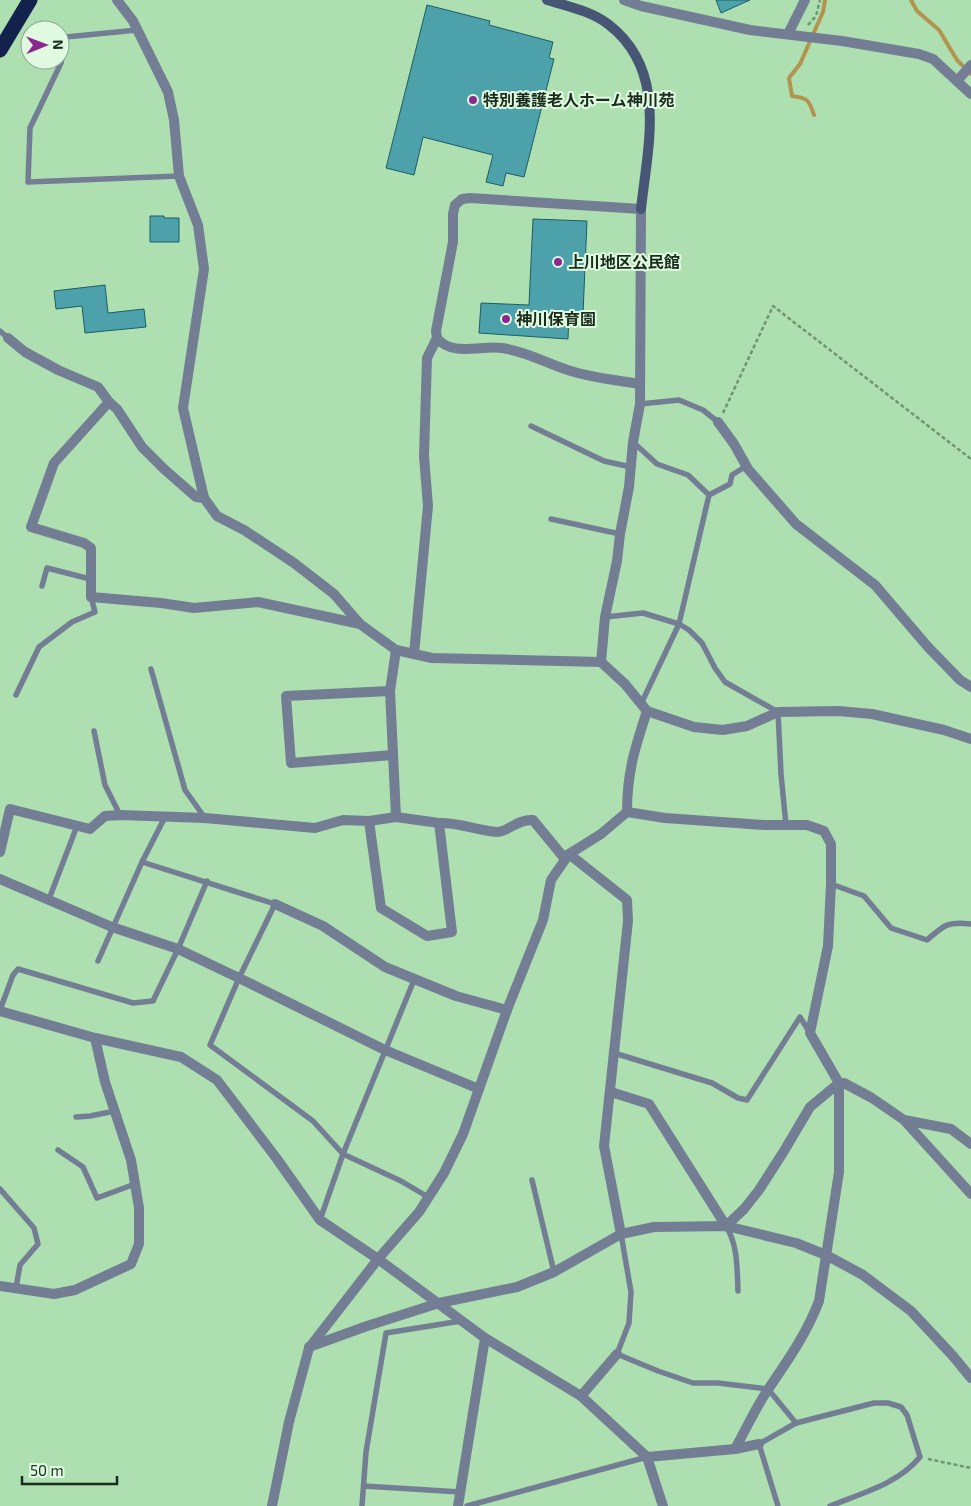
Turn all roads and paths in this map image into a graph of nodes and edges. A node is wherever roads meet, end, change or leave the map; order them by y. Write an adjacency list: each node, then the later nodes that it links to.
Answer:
1 (30, 0): 10 (highway)
2 (117, 0): 7 (street)
3 (547, 0): 15 (street)
4 (624, 0): 8 (street)
5 (806, 0): 8 (street)
6 (820, 0): 9 (path)
7 (137, 30): 14 (street); 14 (lane)
8 (788, 34): 9 (street)
9 (800, 36): 12 (street)
10 (0, 50)
11 (971, 64): 12 (street)
12 (957, 81): 13 (street)
13 (971, 94)
14 (179, 176): 28 (street)
15 (641, 209): 17 (street); 18 (street)
16 (4, 335): 19 (street)
17 (437, 338): 18 (street); 38 (street)
18 (640, 384): 20 (street)
19 (109, 402): 28 (street); 31 (street)
20 (640, 404): 21 (lane); 23 (street)
21 (718, 422): 24 (path); 25 (street)
22 (531, 426): 26 (lane)
23 (633, 442): 26 (street); 27 (lane)
24 (971, 460)
25 (746, 466): 27 (lane); 41 (street)
26 (631, 467): 30 (street)
27 (709, 495): 36 (lane)
28 (204, 498): 35 (street)
29 (551, 519): 30 (lane)
30 (620, 534): 34 (street)
31 (90, 579): 32 (lane); 33 (street)
32 (42, 586)
33 (91, 597): 35 (street); 43 (lane)
34 (605, 617): 36 (lane); 39 (street)
35 (360, 624): 37 (street)
36 (680, 624): 44 (lane); 45 (lane)
37 (396, 650): 38 (street); 42 (street)
38 (414, 654): 39 (street)
39 (601, 662): 44 (street)
40 (152, 669): 53 (lane)
41 (971, 687)
42 (390, 691): 48 (street); 48 (street)
43 (16, 696)
44 (644, 707): 45 (street); 49 (street)
45 (778, 712): 47 (street); 56 (lane)
46 (94, 730): 50 (lane)
47 (971, 739)
48 (393, 755): 52 (street)
49 (627, 812): 56 (street); 59 (street)
50 (120, 815): 51 (street); 57 (street)
51 (165, 817): 53 (street); 60 (lane)
52 (396, 817): 54 (street); 55 (street)
53 (205, 818): 54 (street)
54 (369, 821): 55 (street)
55 (439, 823): 59 (street)
56 (786, 825): 63 (street)
57 (77, 826): 58 (street); 64 (lane)
58 (0, 852)
59 (567, 857): 73 (street); 77 (street)
60 (142, 862): 62 (lane); 67 (lane)
61 (0, 878): 64 (street)
62 (207, 881): 65 (lane); 68 (lane)
63 (831, 884): 66 (lane); 74 (street)
64 (49, 899): 67 (street)
65 (275, 904): 70 (lane); 71 (street)
66 (971, 924)
67 (112, 927): 68 (street); 69 (lane)
68 (178, 949): 70 (street); 72 (lane)
69 (98, 962)
70 (239, 978): 76 (street); 86 (lane)
71 (414, 980): 73 (street); 76 (lane)
72 (0, 1010): 75 (street)
73 (507, 1010): 79 (street)
74 (810, 1033): 77 (lane); 78 (street)
75 (95, 1038): 81 (street); 92 (street)
76 (385, 1050): 79 (street); 86 (lane)
77 (614, 1053): 80 (street)
78 (839, 1083): 83 (street); 93 (street); 95 (street)
79 (479, 1089): 91 (street)
80 (611, 1092): 93 (street); 94 (street)
81 (114, 1111): 82 (lane); 88 (street)
82 (76, 1117)
83 (904, 1120): 84 (street); 90 (street)
84 (971, 1144)
85 (58, 1150): 88 (lane)
86 (343, 1154): 91 (lane); 92 (lane)
87 (532, 1180): 97 (lane)
88 (135, 1184): 99 (street)
89 (0, 1189): 99 (lane)
90 (971, 1194)
91 (428, 1197): 96 (street)
92 (320, 1220): 96 (street)
93 (726, 1226): 94 (street); 95 (street); 100 (lane)
94 (621, 1234): 97 (street); 105 (lane)
95 (826, 1254): 106 (street); 107 (street)
96 (378, 1259): 101 (street); 104 (street)
97 (554, 1272): 101 (street)
98 (0, 1286): 99 (street)
99 (16, 1288)
100 (738, 1291)
101 (439, 1304): 102 (street); 104 (street)
102 (461, 1321): 103 (street); 115 (lane)
103 (485, 1338): 108 (street); 116 (street)
104 (308, 1348): 117 (street)
105 (617, 1354): 107 (lane); 108 (street)
106 (971, 1378)
107 (768, 1389): 109 (lane); 111 (street)
108 (581, 1396): 112 (street)
109 (796, 1423): 110 (lane); 113 (lane)
110 (759, 1444): 111 (street); 122 (lane)
111 (735, 1449): 112 (street)
112 (647, 1457): 120 (lane); 121 (street)
113 (920, 1457): 114 (path); 123 (lane)
114 (971, 1468)
115 (364, 1486): 116 (lane); 118 (lane)
116 (460, 1492): 119 (street)
117 (272, 1506)
118 (362, 1506)
119 (458, 1506)
120 (467, 1506)
121 (663, 1506)
122 (778, 1506)
123 (830, 1506)

